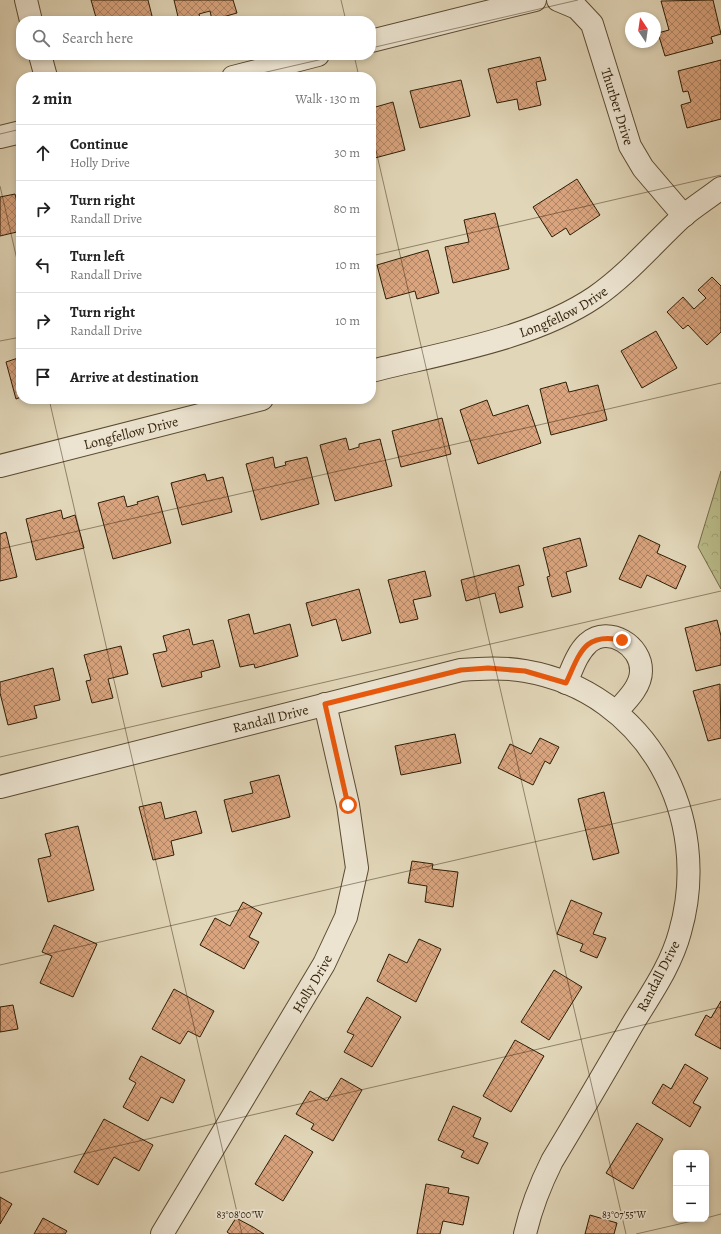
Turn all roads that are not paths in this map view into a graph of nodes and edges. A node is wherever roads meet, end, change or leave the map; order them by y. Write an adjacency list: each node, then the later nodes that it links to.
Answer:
1 (26, 0): 4 (street)
2 (535, 0): 5 (street)
3 (558, 0): 13 (street, Thurber Drive)
4 (30, 16)
5 (376, 41)
6 (41, 60): 8 (street)
7 (299, 60): 9 (street)
8 (45, 72)
9 (252, 72)
10 (16, 133): 11 (street)
11 (0, 137)
12 (721, 188): 13 (street, Longfellow Drive)
13 (684, 216): 14 (street, Longfellow Drive)
14 (376, 370)
15 (242, 404): 16 (street, Longfellow Drive)
16 (0, 466)
17 (566, 683): 18 (street, Randall Drive); 19 (street, Randall Drive); 19 (street)
18 (325, 704): 20 (street, Randall Drive); 21 (street, Holly Drive)
19 (616, 712): 22 (street, Randall Drive)
20 (0, 787)
21 (162, 1234)
22 (525, 1234)

